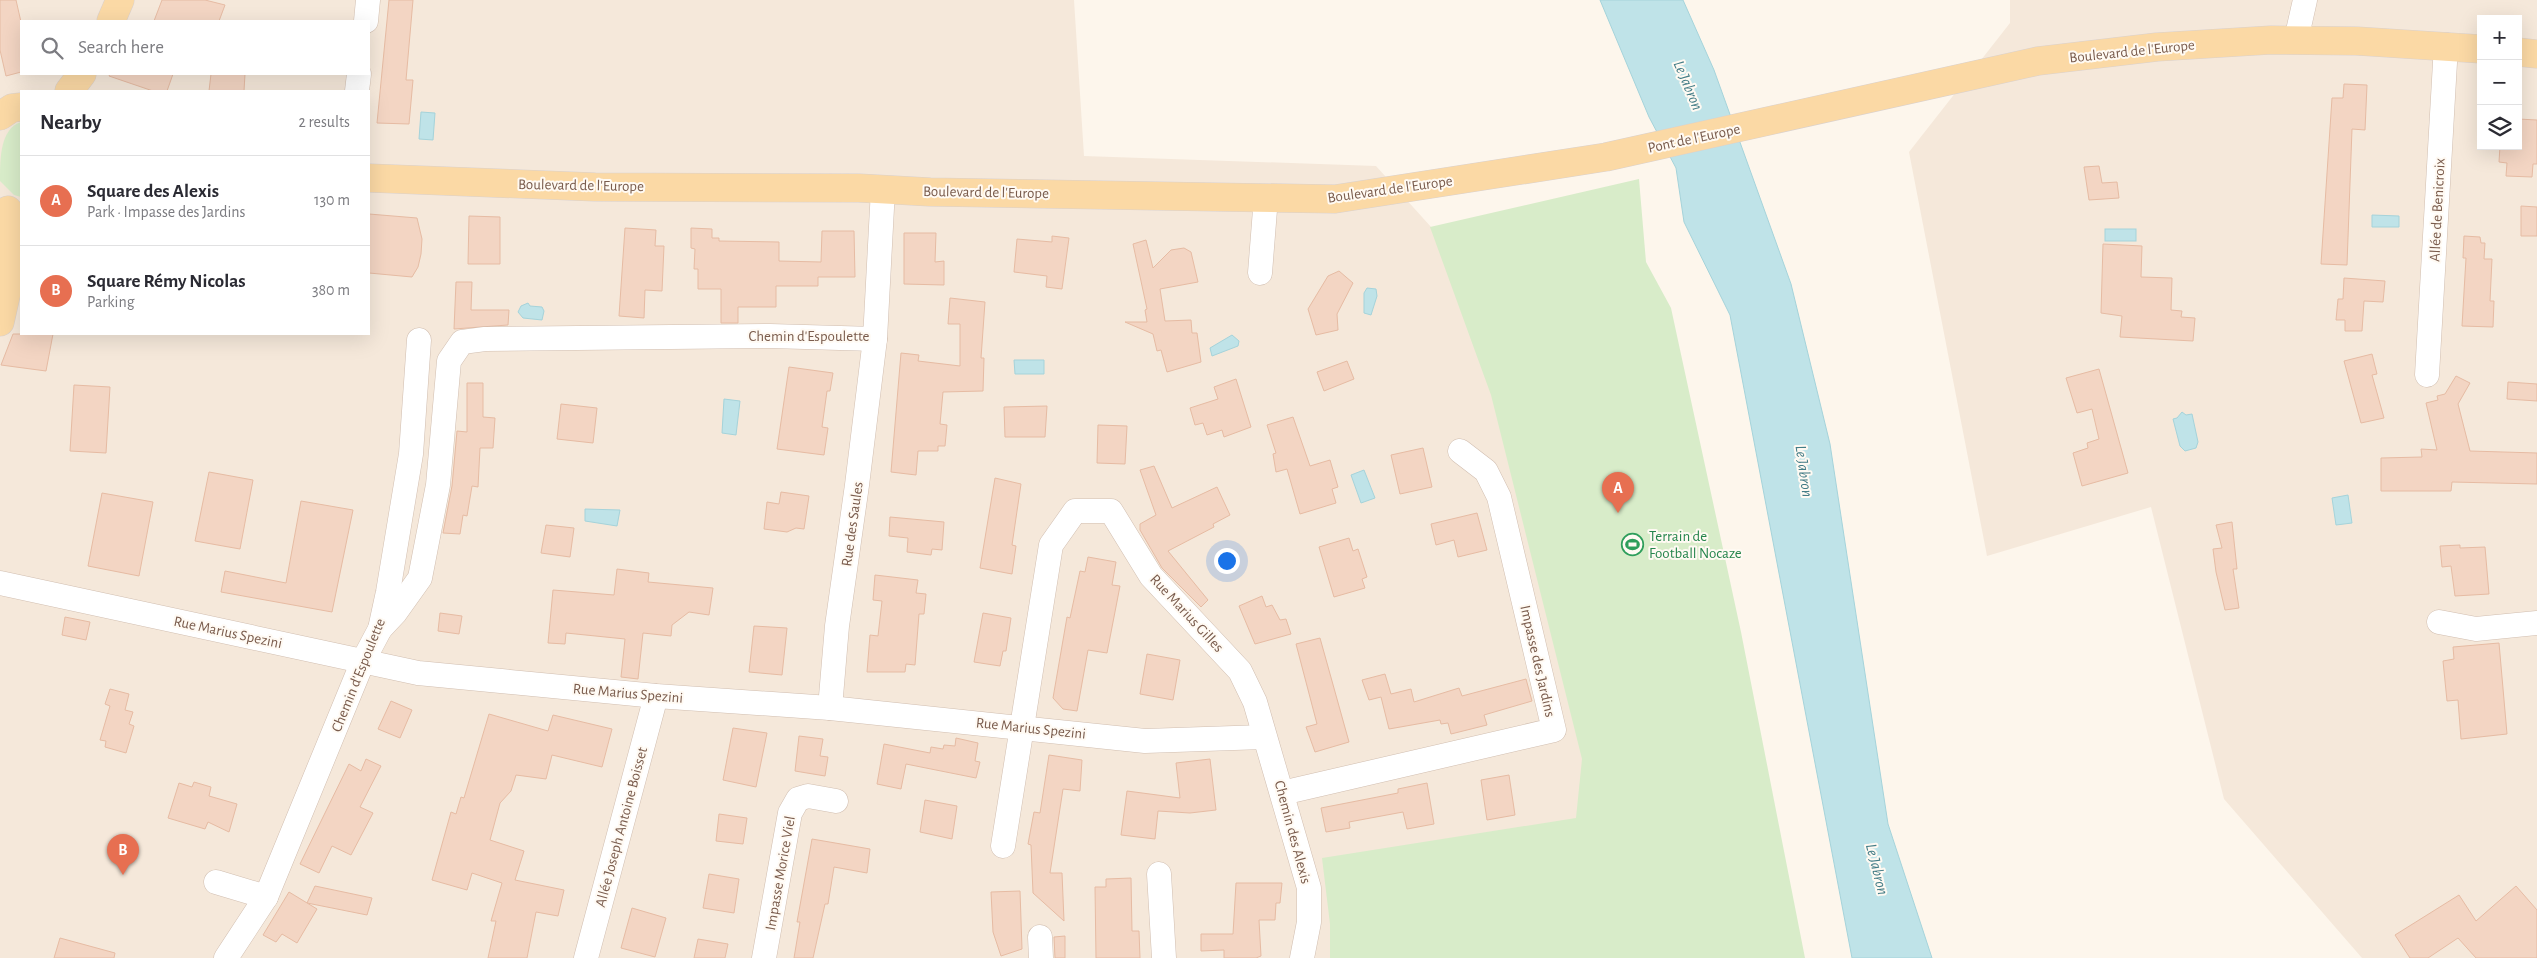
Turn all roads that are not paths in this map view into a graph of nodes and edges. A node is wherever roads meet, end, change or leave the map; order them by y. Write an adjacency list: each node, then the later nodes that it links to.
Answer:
1 (120, 0): 4 (main road)
2 (368, 0): 5 (street)
3 (2304, 0): 6 (street)
4 (111, 20)
5 (366, 20)
6 (2296, 40): 7 (main road, Boulevard de l'Europe); 17 (main road, Boulevard de l'Europe)
7 (2446, 45): 8 (main road, Boulevard de l'Europe); 28 (street, Allée de Benicroix)
8 (2477, 49)
9 (2522, 52): 10 (main road)
10 (2537, 54)
11 (81, 75): 14 (main road)
12 (93, 75): 15 (main road)
13 (359, 75): 16 (street)
14 (69, 90)
15 (87, 90)
16 (357, 90)
17 (1789, 117): 18 (main road, Pont de l'Europe)
18 (1600, 158): 21 (main road, Boulevard de l'Europe)
19 (370, 178): 20 (main road, Boulevard de l'Europe)
20 (883, 189): 21 (main road, Boulevard de l'Europe); 26 (street, Chemin d'Espoulette)
21 (1266, 197): 24 (street)
22 (10, 210): 23 (main road)
23 (16, 267): 25 (main road)
24 (1260, 273)
25 (0, 322)
26 (875, 339): 33 (street, Chemin d'Espoulette); 36 (street, Rue des Saules)
27 (419, 340): 33 (street, Chemin d'Espoulette)
28 (2427, 375)
29 (1460, 451): 39 (street, Impasse des Jardins)
30 (0, 583): 34 (street, Rue Marius Spezini)
31 (2440, 622): 32 (street)
32 (2537, 623)
33 (380, 629): 34 (street, Chemin d'Espoulette)
34 (363, 661): 35 (street, Rue Marius Spezini); 44 (street, Chemin d'Espoulette)
35 (656, 696): 36 (street, Rue Marius Spezini); 46 (street, Allée Joseph Antoine Boisset)
36 (830, 708): 37 (street, Rue Marius Spezini)
37 (1023, 727): 38 (street, Rue Marius Spezini); 38 (street, Rue Marius Gilles); 41 (street)
38 (1264, 737): 39 (street, Chemin des Alexis)
39 (1282, 794): 49 (street, Chemin des Alexis)
40 (836, 801): 47 (street, Impasse Morice Viel)
41 (1003, 846)
42 (1160, 874): 48 (street)
43 (216, 882): 44 (street)
44 (266, 896): 45 (street, Chemin d'Espoulette)
45 (226, 958)
46 (586, 958)
47 (764, 958)
48 (1164, 958)
49 (1302, 958)

